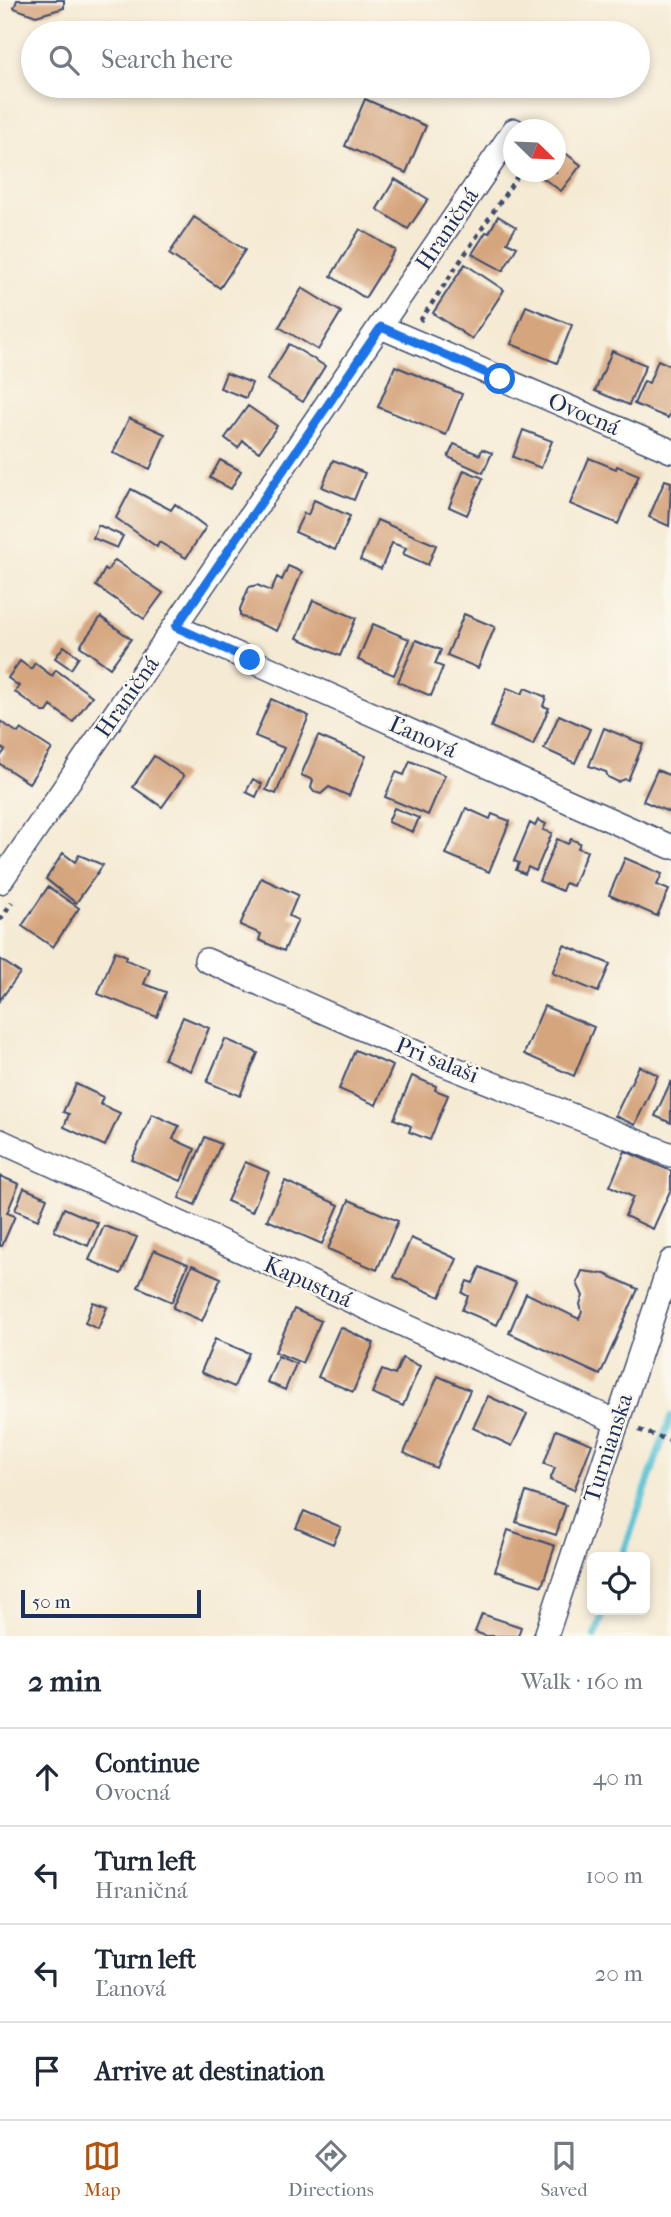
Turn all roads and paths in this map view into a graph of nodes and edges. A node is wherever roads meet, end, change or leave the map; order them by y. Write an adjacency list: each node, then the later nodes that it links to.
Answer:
1 (503, 145): 4 (street, Hraničná)
2 (513, 182): 3 (path)
3 (418, 325)
4 (381, 327): 5 (street, Ovocná); 6 (street, Hraničná)
5 (671, 451)
6 (176, 627): 7 (street, Ľanová); 8 (street, Hraničná)
7 (671, 847)
8 (8, 890): 9 (path)
9 (0, 920)
10 (206, 960): 12 (street, Pri salaši)
11 (0, 1141): 14 (street, Kapustná)
12 (671, 1155)
13 (671, 1261): 14 (street, Turnianska)
14 (626, 1425): 15 (path); 16 (street, Turnianska)
15 (671, 1441)
16 (546, 1636)

